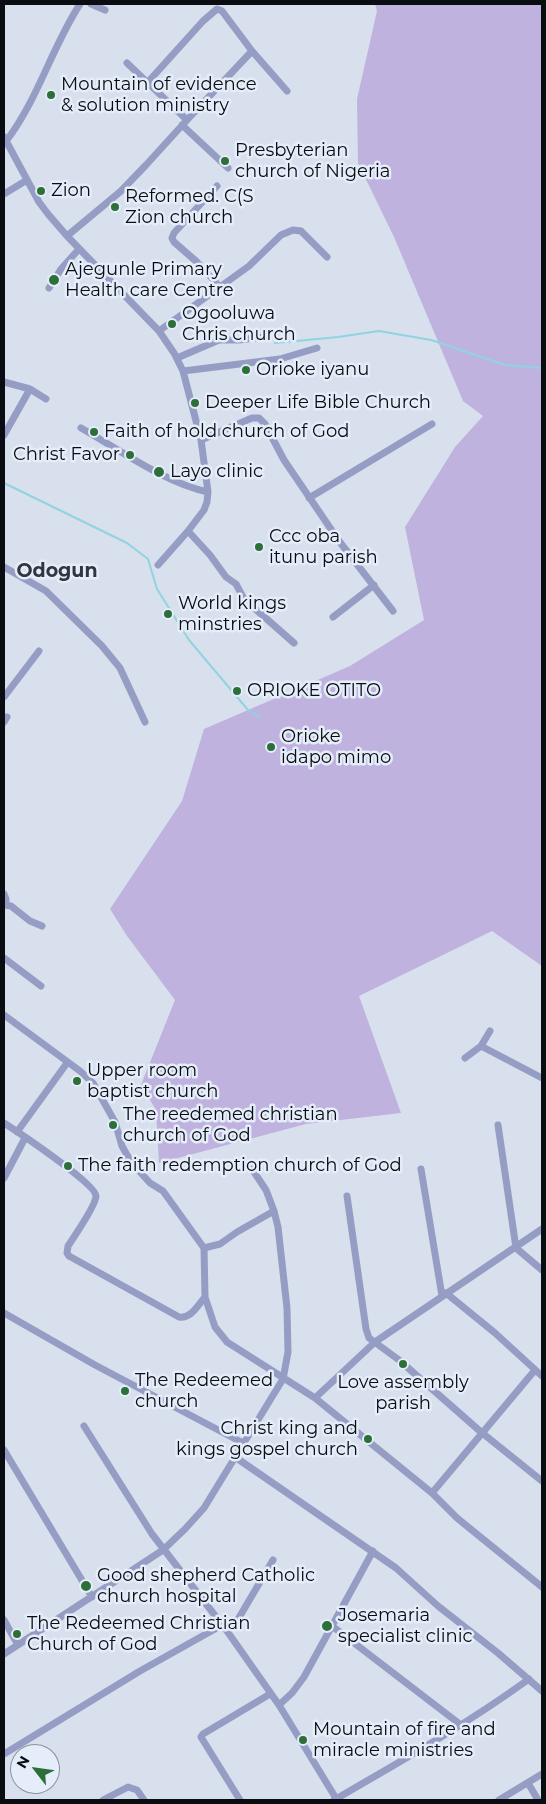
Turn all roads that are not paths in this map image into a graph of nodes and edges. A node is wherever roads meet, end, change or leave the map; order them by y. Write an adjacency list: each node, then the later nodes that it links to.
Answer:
1 (80, 4): 9 (street)
2 (91, 4): 3 (street)
3 (105, 10)
4 (252, 51): 6 (street); 7 (street); 8 (street)
5 (127, 63): 6 (street)
6 (148, 82): 8 (street)
7 (287, 91)
8 (185, 122): 10 (street); 14 (street)
9 (5, 138): 11 (street)
10 (228, 168)
11 (27, 180): 13 (street); 14 (street)
12 (217, 186): 17 (street)
13 (4, 194)
14 (67, 236): 15 (street)
15 (79, 249): 18 (street); 19 (street)
16 (326, 256): 17 (street)
17 (220, 287): 19 (street)
18 (49, 288)
19 (159, 331): 22 (street)
20 (263, 337): 22 (street)
21 (318, 348): 23 (street)
22 (176, 358): 23 (street)
23 (182, 371): 30 (street)
24 (4, 382): 25 (street)
25 (30, 390): 26 (street); 29 (street)
26 (46, 399)
27 (432, 424): 32 (street)
28 (82, 428): 31 (street)
29 (4, 436)
30 (201, 440): 31 (street); 32 (street)
31 (208, 492): 33 (street)
32 (309, 498): 36 (street)
33 (188, 531): 34 (street); 39 (street)
34 (158, 566)
35 (4, 567): 42 (street)
36 (374, 585): 37 (street); 38 (street)
37 (393, 611)
38 (332, 617)
39 (294, 642)
40 (39, 651): 41 (street)
41 (4, 696)
42 (145, 722)
43 (4, 894): 44 (street)
44 (5, 904): 45 (street)
45 (42, 926)
46 (4, 958): 47 (street)
47 (41, 986)
48 (4, 1015): 52 (street)
49 (490, 1031): 50 (street)
50 (481, 1046): 51 (street); 53 (street)
51 (465, 1058)
52 (67, 1062): 56 (street); 64 (street)
53 (542, 1078)
54 (4, 1123): 56 (street)
55 (498, 1125): 65 (street)
56 (17, 1132): 57 (street)
57 (25, 1138): 60 (street); 68 (street)
58 (252, 1169): 62 (street)
59 (421, 1170): 67 (street)
60 (4, 1178)
61 (347, 1196): 70 (street)
62 (274, 1211): 64 (street); 73 (street)
63 (542, 1229): 65 (street)
64 (204, 1248): 68 (street)
65 (516, 1248): 66 (street); 67 (street)
66 (542, 1270)
67 (444, 1295): 70 (street); 71 (street)
68 (205, 1297): 73 (street)
69 (4, 1313): 77 (street)
70 (375, 1342): 74 (street); 76 (street)
71 (535, 1370): 72 (street); 76 (street)
72 (542, 1376)
73 (284, 1379): 74 (street); 77 (street)
74 (315, 1398): 81 (street)
75 (84, 1426): 82 (street)
76 (482, 1432): 80 (street); 81 (street)
77 (243, 1443): 79 (street)
78 (4, 1450): 86 (street)
79 (235, 1457): 82 (street); 83 (street)
80 (542, 1481)
81 (432, 1493): 85 (street)
82 (164, 1550): 86 (street); 89 (street)
83 (373, 1551): 88 (street); 92 (street)
84 (273, 1560): 89 (street)
85 (542, 1587)
86 (92, 1597): 90 (street)
87 (4, 1620): 90 (street)
88 (332, 1626): 95 (street); 96 (street)
89 (225, 1628): 94 (street); 97 (street)
90 (18, 1645): 91 (street)
91 (4, 1654)
92 (529, 1679): 93 (street); 96 (street)
93 (542, 1691)
94 (270, 1694): 95 (street); 102 (street)
95 (279, 1705): 103 (street)
96 (461, 1725): 103 (street)
97 (4, 1754)
98 (542, 1774): 99 (street)
99 (528, 1783): 104 (street); 105 (street)
100 (103, 1800): 101 (street)
101 (144, 1800)
102 (240, 1800)
103 (336, 1800)
104 (499, 1800)
105 (538, 1800)

